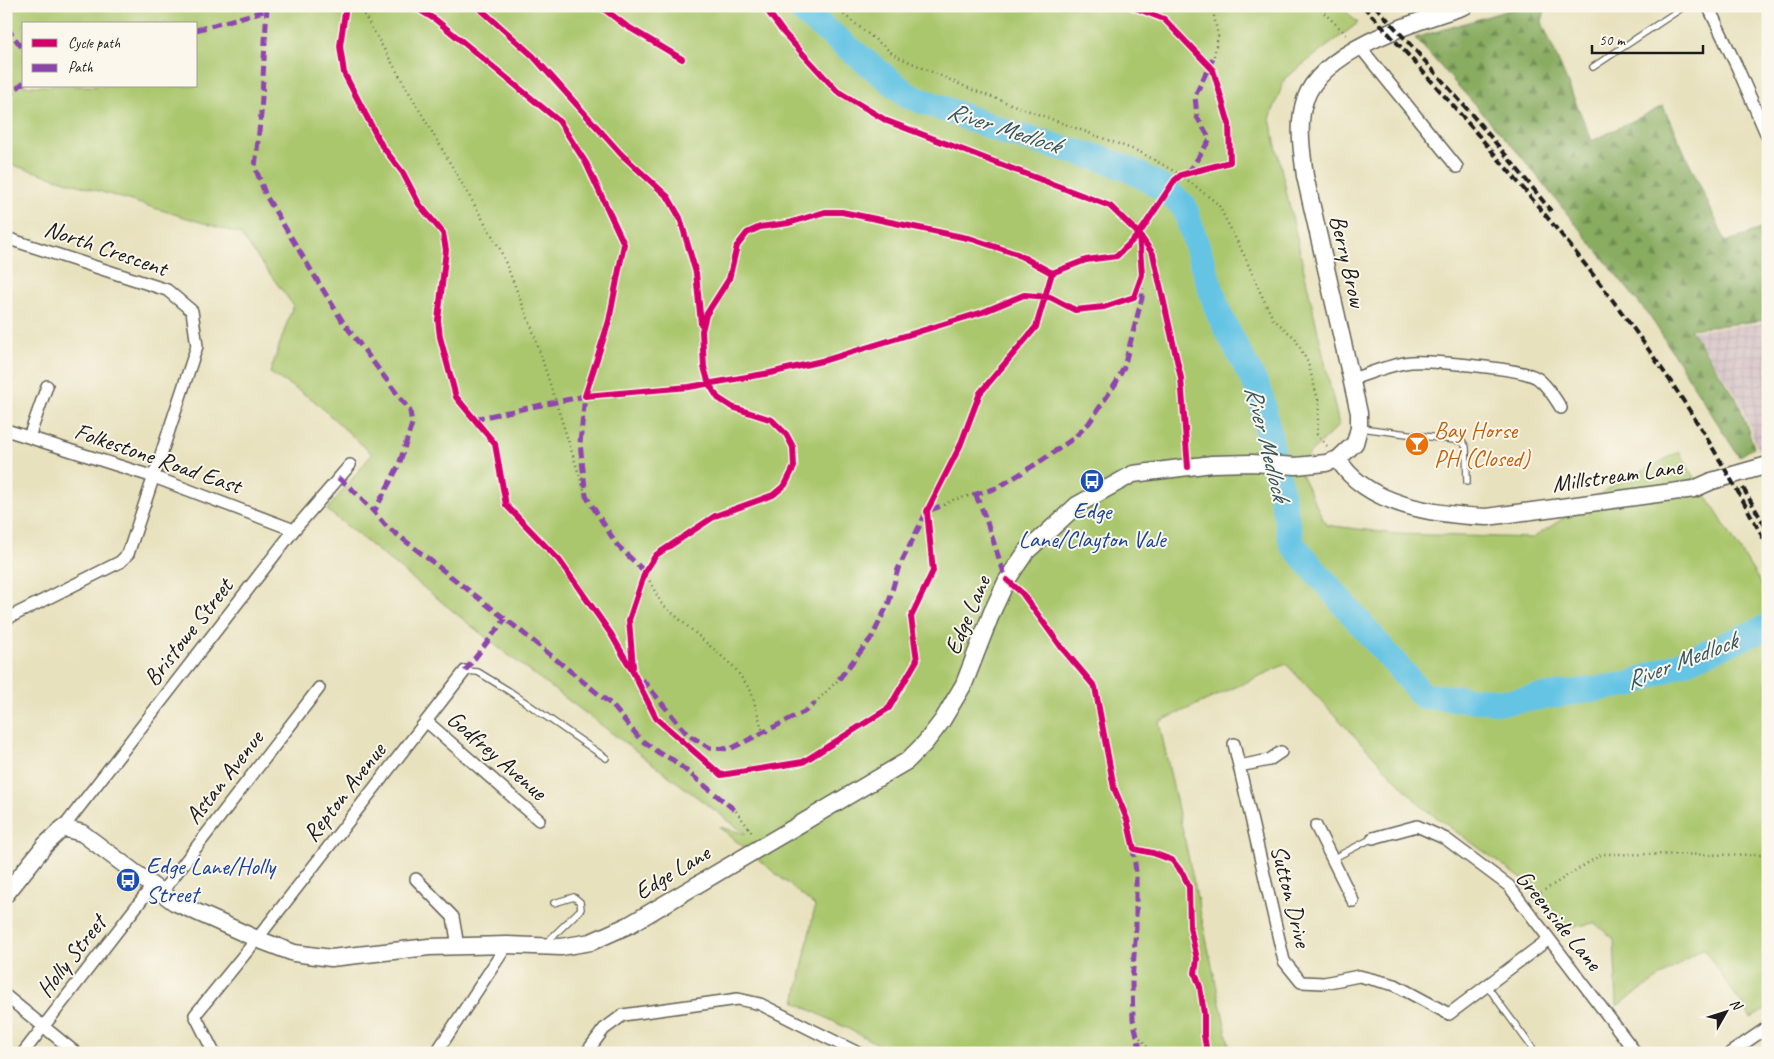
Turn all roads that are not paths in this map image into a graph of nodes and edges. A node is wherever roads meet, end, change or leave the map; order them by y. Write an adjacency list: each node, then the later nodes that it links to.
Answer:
1 (1464, 6): 4 (street, Berry Brow)
2 (1685, 6): 5 (lane)
3 (1708, 6): 6 (street)
4 (1360, 47): 7 (street); 9 (street, Berry Brow)
5 (1593, 67)
6 (1768, 138)
7 (1457, 166)
8 (6, 238): 18 (street, North Crescent)
9 (1352, 379): 11 (street); 12 (street, Berry Brow)
10 (48, 386): 14 (street)
11 (1561, 408)
12 (1359, 428): 15 (street); 19 (lane)
13 (6, 430): 14 (street, Folkestone Road East)
14 (28, 437): 18 (street, Folkestone Road East)
15 (1338, 459): 17 (street, Millstream Lane); 43 (street, Edge Lane)
16 (350, 465): 20 (street, Bristowe Street)
17 (1768, 465)
18 (154, 477): 20 (street, Folkestone Road East); 21 (street, North Crescent)
19 (1467, 482)
20 (294, 530): 31 (street, Bristowe Street)
21 (6, 619)
22 (465, 671): 24 (street, Repton Avenue); 27 (lane)
23 (320, 688): 35 (street, Astan Avenue)
24 (426, 721): 29 (street, Godfrey Avenue); 40 (street, Repton Avenue)
25 (1234, 744): 28 (street, Sutton Drive)
26 (1281, 752): 28 (street)
27 (606, 758)
28 (1239, 766): 44 (street, Sutton Drive)
29 (539, 820)
30 (1316, 826): 33 (street)
31 (63, 828): 35 (street, Edge Lane); 36 (street)
32 (1373, 838): 33 (lane); 39 (street, Greenside Lane)
33 (1332, 858): 37 (street)
34 (416, 878): 42 (street)
35 (157, 889): 40 (street, Edge Lane); 46 (street, Holly Street)
36 (6, 894)
37 (1353, 901)
38 (554, 903): 43 (lane)
39 (1549, 938): 44 (street, Sutton Drive); 55 (street, Greenside Lane)
40 (257, 939): 42 (street, Edge Lane); 50 (street, Repton Avenue)
41 (507, 945): 42 (street, Edge Lane); 43 (street, Edge Lane); 51 (street)
42 (458, 946)
43 (543, 946)
44 (1487, 986): 54 (lane)
45 (6, 996): 46 (street)
46 (44, 1025): 48 (street, Holly Street); 49 (street)
47 (1768, 1027): 56 (street)
48 (23, 1053)
49 (76, 1053)
50 (214, 1053)
51 (436, 1053)
52 (586, 1053): 53 (street)
53 (858, 1053)
54 (1536, 1053)
55 (1636, 1053)
56 (1730, 1053)

